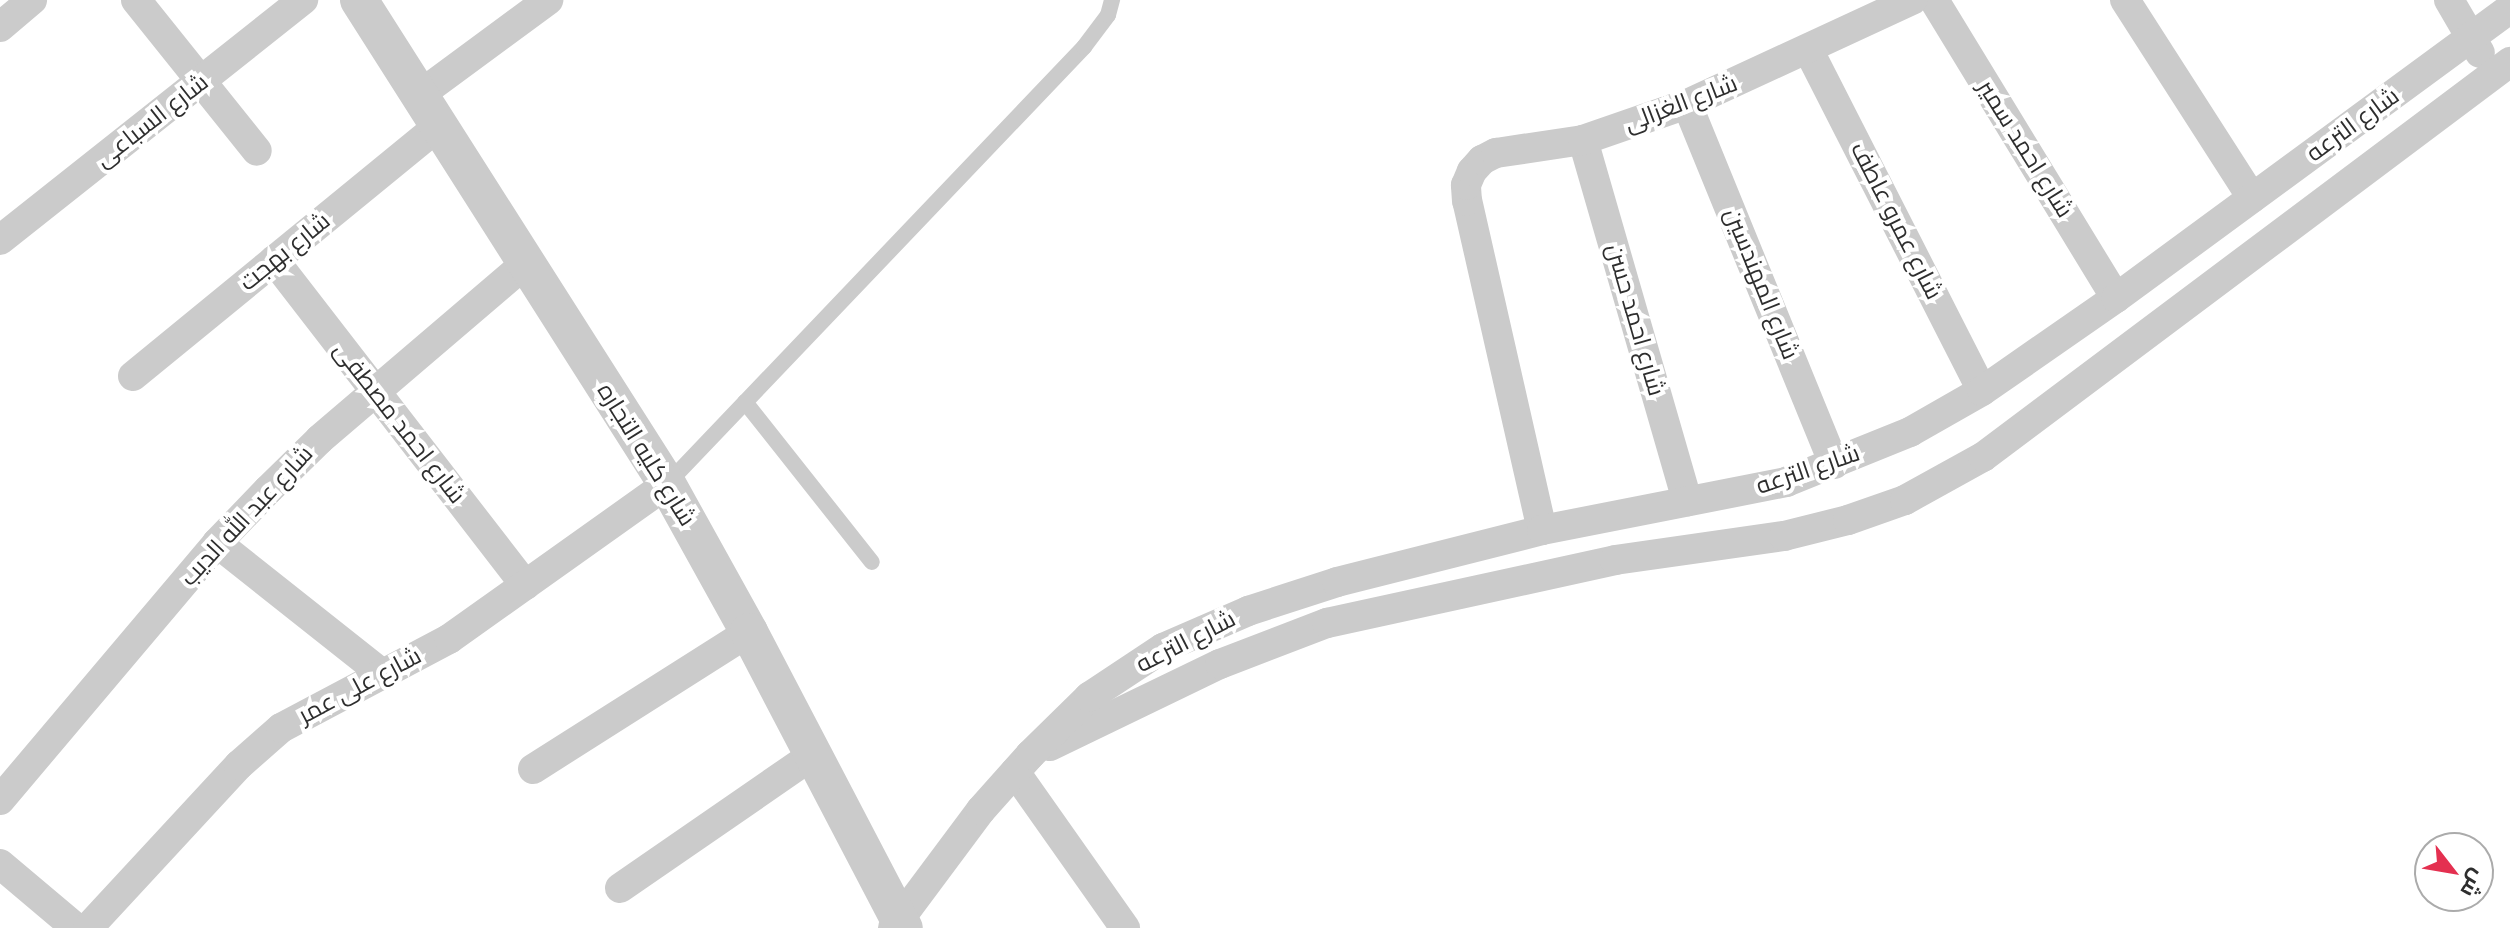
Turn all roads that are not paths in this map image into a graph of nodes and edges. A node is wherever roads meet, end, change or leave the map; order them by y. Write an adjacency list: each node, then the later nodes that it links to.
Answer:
1 (32, 0): 12 (street)
2 (136, 0): 16 (street)
3 (303, 0): 16 (street, شارع السباعى)
4 (359, 0): 18 (street, شارع كليه التجاره)
5 (548, 0): 18 (street, شارع بهجت)
6 (1112, 0): 29 (lane)
7 (1912, 0): 14 (street, شارع الغزالى)
8 (1934, 0): 25 (street, شارع احمد سمير)
9 (2125, 0): 21 (street)
10 (2449, 0): 13 (street)
11 (2510, 9): 13 (street, شارع الترعه)
12 (0, 27)
13 (2471, 38): 15 (street); 21 (street, شارع الترعه)
14 (1809, 51): 17 (street, شارع الغزالى); 27 (street, شارع عمرو عاطف)
15 (2502, 69): 40 (street, شارع الترعه)
16 (202, 83): 20 (street); 22 (street, شارع السباعى)
17 (1687, 104): 19 (street, شارع الغزالى); 30 (street, شارع المهندسين)
18 (428, 112): 23 (street, شارع بهجت); 24 (street, شارع كليه التجاره)
19 (1583, 140): 32 (street, شارع احمد حسن); 33 (street, شارع الغزالى)
20 (257, 151)
21 (2252, 198): 25 (street, شارع الترعه)
22 (0, 240)
23 (274, 260): 26 (street, شارع بهجت); 28 (street, شارع احمد مصطفى)
24 (525, 264): 28 (street, شارع عبد الله الديب); 31 (street, شارع كليه التجاره)
25 (2116, 298): 27 (street, شارع الترعه)
26 (133, 376)
27 (1982, 391): 30 (street, شارع الترعه)
28 (376, 392): 34 (street, شارع عبد الله الديب); 36 (street, شارع احمد مصطفى)
29 (745, 402): 31 (lane); 35 (lane)
30 (1834, 464): 32 (street, شارع الترعه)
31 (667, 484): 36 (street, شارع على عمر); 37 (street, شارع كليه التجاره)
32 (1687, 501): 33 (street, شارع الترعه)
33 (1542, 530): 40 (street, شارع الترعه)
34 (217, 543): 38 (street); 42 (street, شارع عبد الله الديب)
35 (872, 562)
36 (525, 585): 38 (street, شارع على عمر)
37 (749, 632): 39 (street, شارع كليه التجاره); 41 (street)
38 (381, 673): 47 (street, شارع على عمر)
39 (814, 754): 44 (street); 45 (street, شارع كليه التجاره)
40 (1022, 764): 45 (street, شارع الترعه); 48 (street)
41 (533, 769)
42 (0, 800)
43 (0, 864): 46 (street)
44 (620, 888)
45 (899, 925)
46 (76, 928)
47 (88, 928)
48 (1125, 928)

